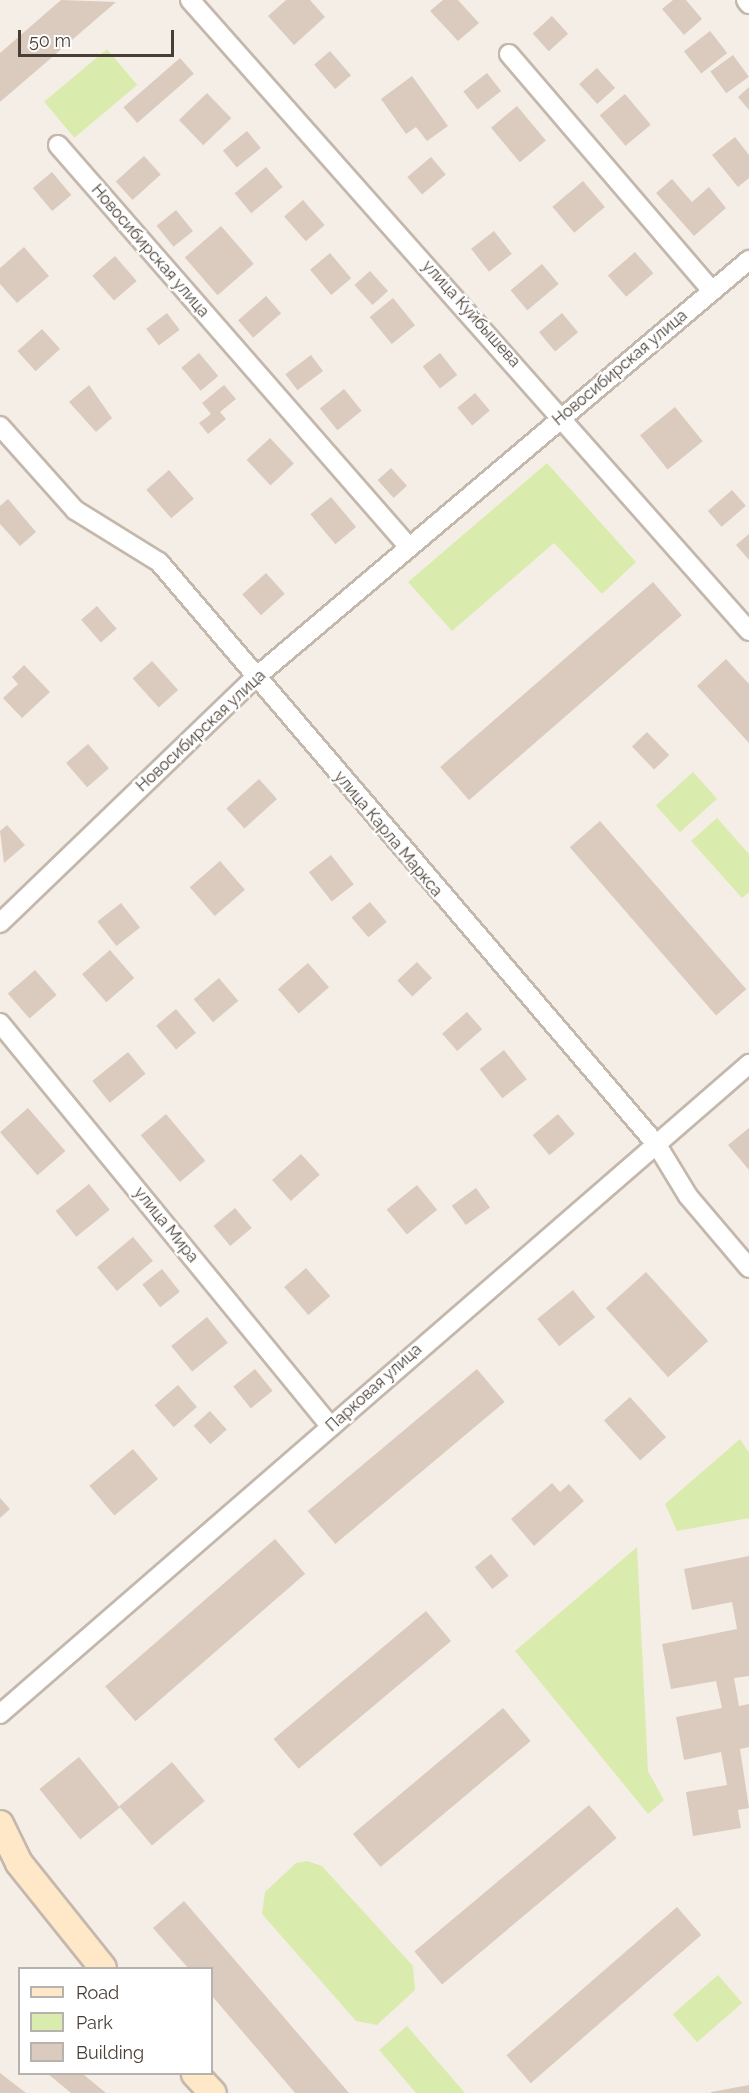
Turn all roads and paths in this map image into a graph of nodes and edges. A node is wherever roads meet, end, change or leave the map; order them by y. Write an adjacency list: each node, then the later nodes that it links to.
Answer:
1 (190, 0): 8 (street, улица Куйбышева)
2 (746, 0): 3 (street)
3 (749, 4)
4 (509, 54): 7 (street)
5 (58, 145): 10 (street, Новосибирская улица)
6 (749, 260): 7 (street, Новосибирская улица)
7 (712, 291): 8 (street, Новосибирская улица)
8 (562, 416): 10 (street, Новосибирская улица); 11 (street, улица Куйбышева)
9 (0, 426): 12 (street, улица Карла Маркса)
10 (408, 546): 12 (street, Новосибирская улица)
11 (749, 631)
12 (256, 676): 13 (street, Новосибирская улица); 16 (street, улица Карла Маркса)
13 (0, 923)
14 (0, 1023): 18 (street, улица Мира)
15 (749, 1064): 16 (street, Парковая улица)
16 (657, 1144): 17 (street, улица Карла Маркса); 18 (street, Парковая улица)
17 (749, 1268)
18 (331, 1427): 19 (street, Парковая улица)
19 (0, 1713)
20 (0, 1824): 21 (street)
21 (102, 1967)
22 (197, 2075): 23 (street)
23 (213, 2093)

